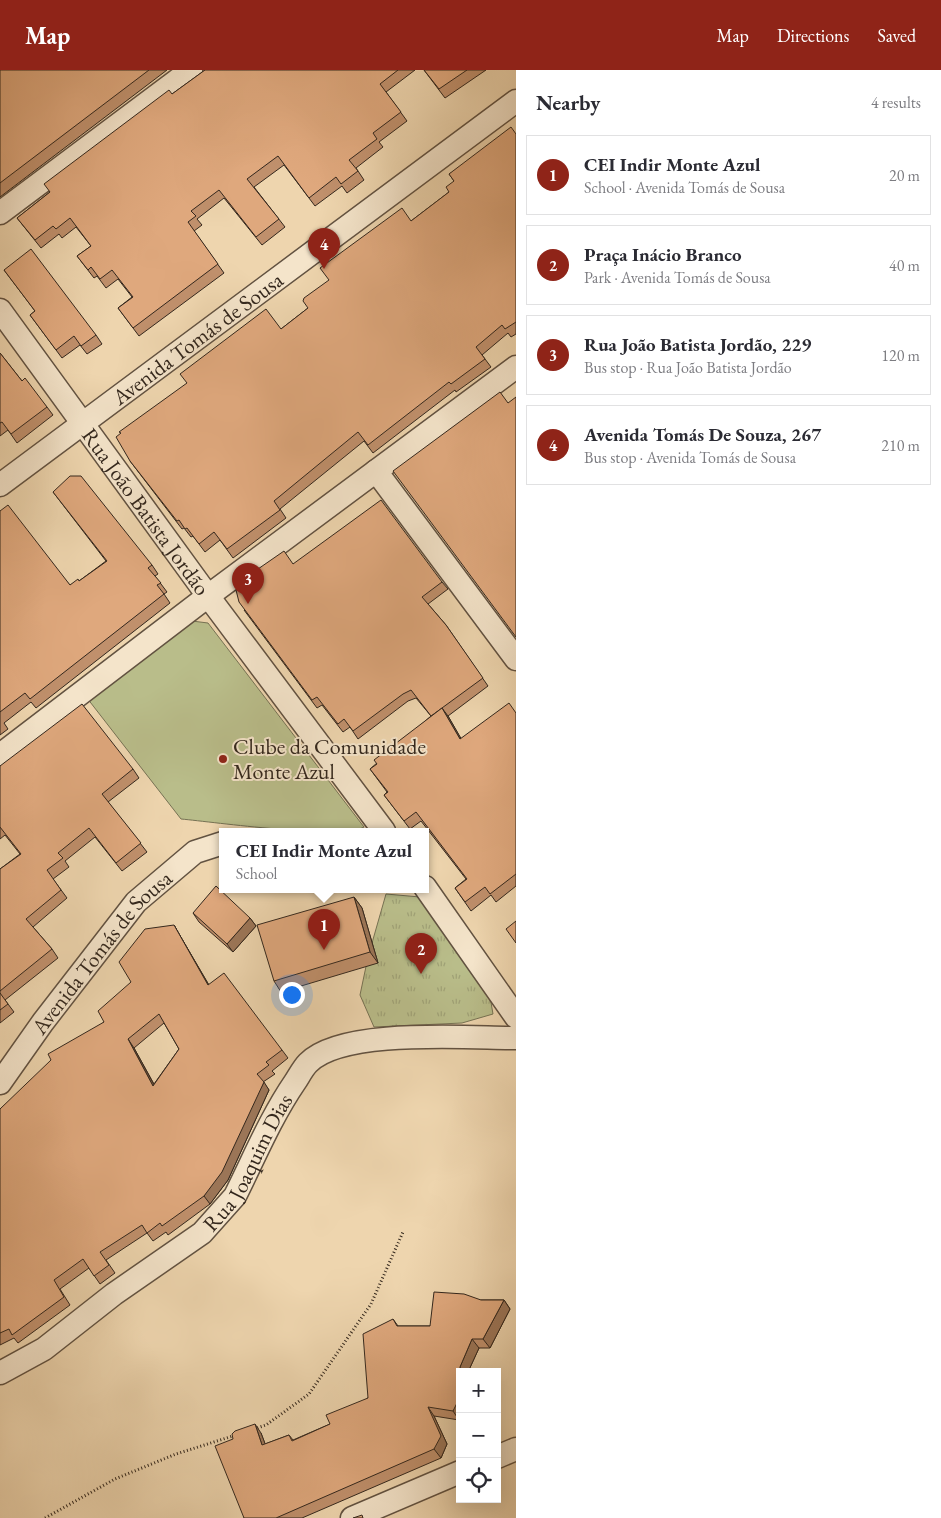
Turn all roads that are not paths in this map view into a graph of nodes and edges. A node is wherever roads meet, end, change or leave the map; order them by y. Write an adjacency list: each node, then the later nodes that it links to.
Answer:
1 (191, 70): 3 (street)
2 (516, 101): 6 (street, Avenida Tomás de Sousa)
3 (0, 213)
4 (0, 310): 6 (street, Rua João Batista Jordão)
5 (516, 367): 7 (street)
6 (82, 423): 8 (street, Avenida Tomás de Sousa); 9 (street, Rua João Batista Jordão)
7 (376, 471): 9 (street); 10 (street)
8 (0, 484)
9 (208, 596): 11 (street); 12 (street, Rua João Batista Jordão)
10 (516, 659)
11 (0, 755)
12 (382, 828)
13 (219, 844): 17 (street, Avenida Tomás de Sousa)
14 (429, 893): 15 (street)
15 (516, 1017)
16 (516, 1038): 18 (street, Rua Joaquim Dias)
17 (0, 1083)
18 (0, 1373)
19 (516, 1449): 20 (street)
20 (501, 1455)
21 (456, 1474): 22 (street)
22 (352, 1518)

